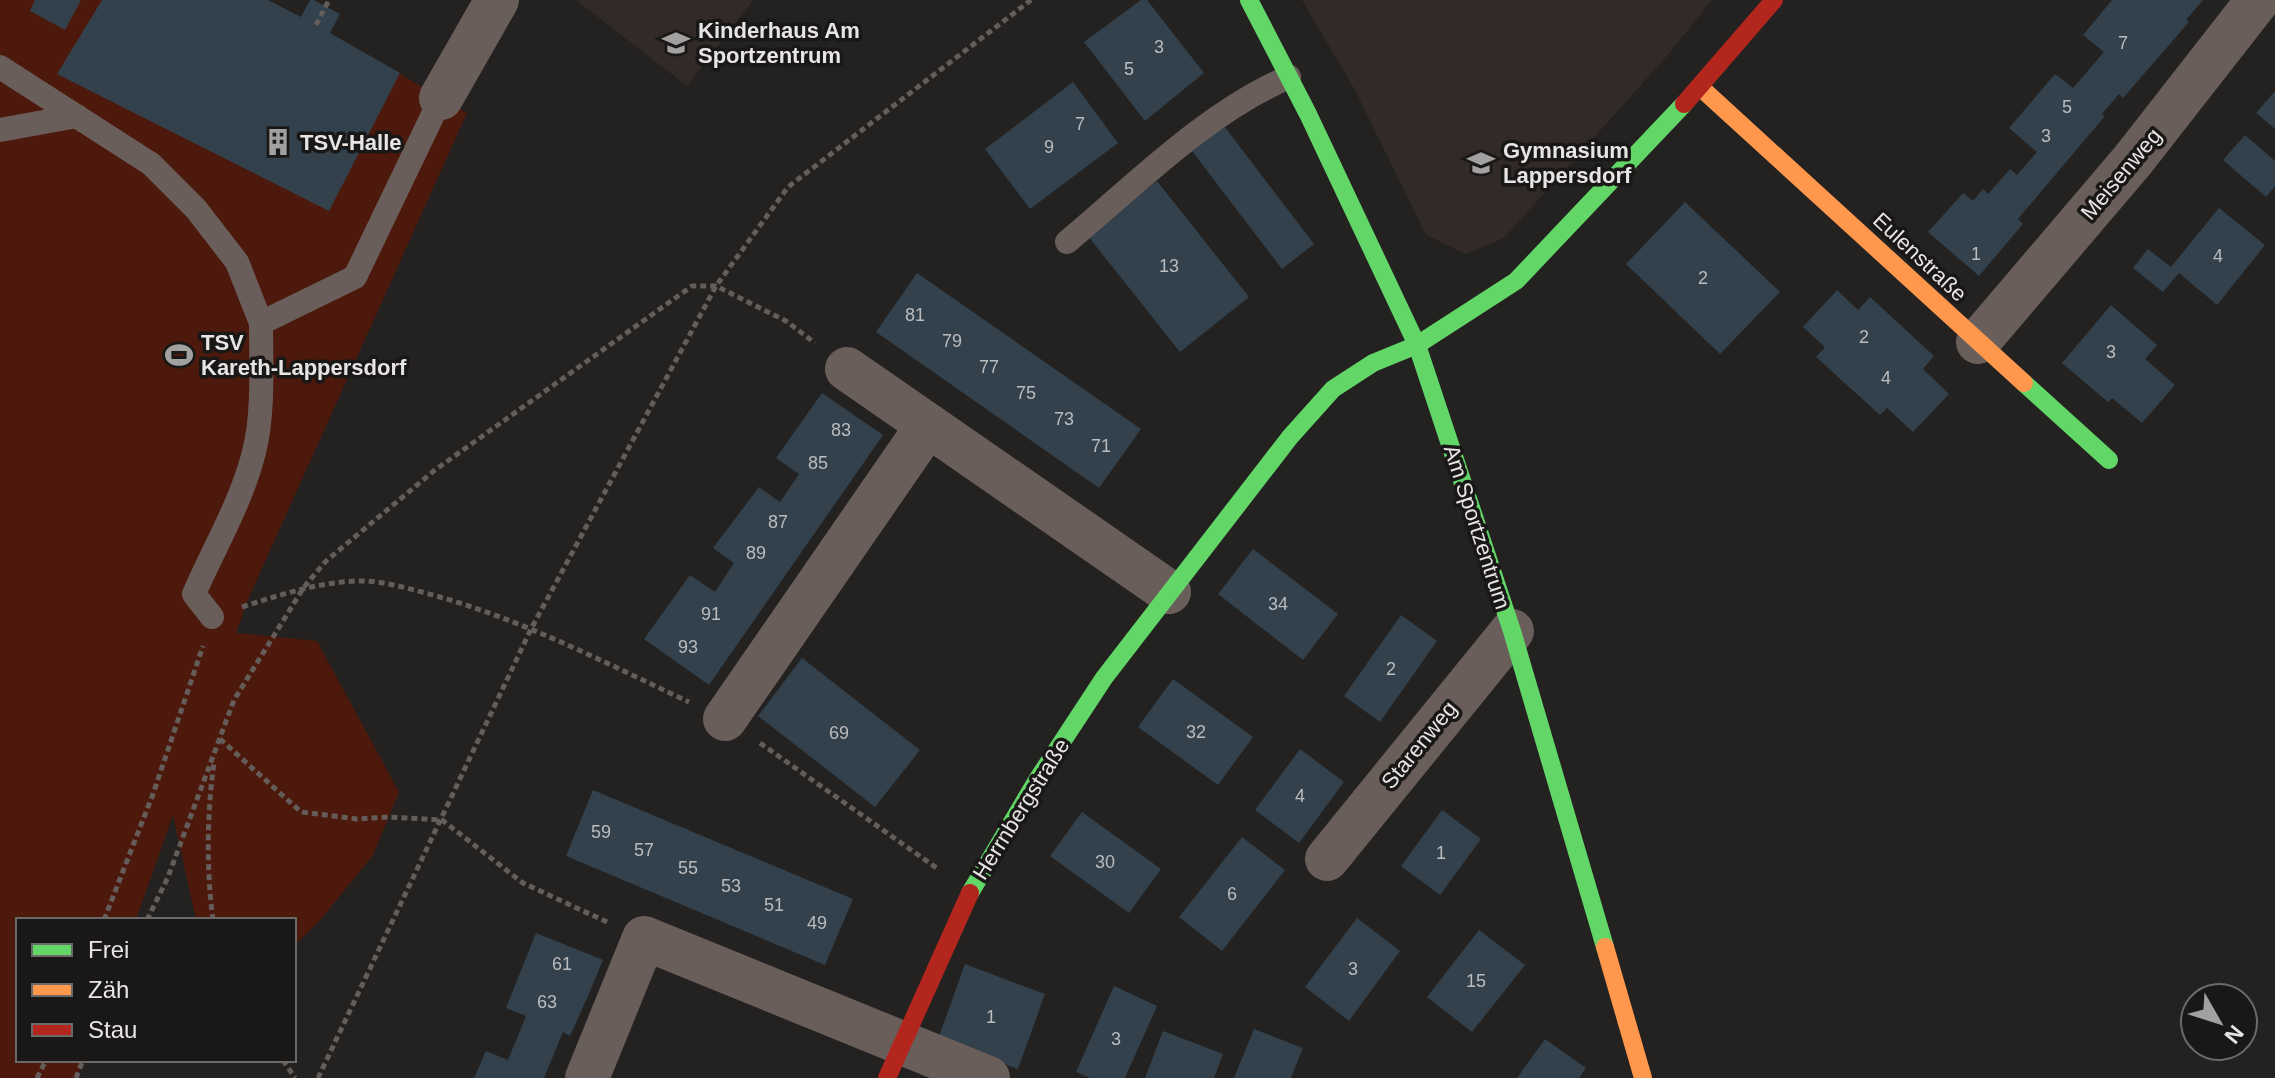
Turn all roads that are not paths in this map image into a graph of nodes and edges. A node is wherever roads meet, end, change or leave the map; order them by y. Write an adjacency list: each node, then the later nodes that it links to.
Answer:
1 (497, 0): 8 (street)
2 (1249, 0): 6 (street, Am Sportzentrum)
3 (1774, 0): 7 (street, Herrnbergstraße)
4 (2258, 0): 13 (street, Meisenweg)
5 (0, 67): 9 (lane)
6 (1289, 77): 11 (lane); 14 (street, Am Sportzentrum)
7 (1700, 87): 13 (street, Eulenstraße); 14 (street, Herrnbergstraße)
8 (441, 98): 12 (lane)
9 (77, 116): 10 (lane); 12 (lane)
10 (0, 130)
11 (1067, 242)
12 (261, 323): 19 (lane)
13 (1978, 342): 17 (street, Eulenstraße)
14 (1417, 345): 18 (street, Herrnbergstraße); 20 (street, Am Sportzentrum)
15 (847, 369): 16 (street)
16 (928, 425): 18 (street); 21 (street)
17 (2109, 460)
18 (1169, 592): 23 (street, Herrnbergstraße)
19 (212, 617)
20 (1512, 631): 22 (street, Starenweg); 26 (street, Am Sportzentrum)
21 (725, 719)
22 (1327, 859)
23 (895, 1060): 24 (street); 25 (street)
24 (587, 1078)
25 (988, 1078)
26 (1643, 1078)

